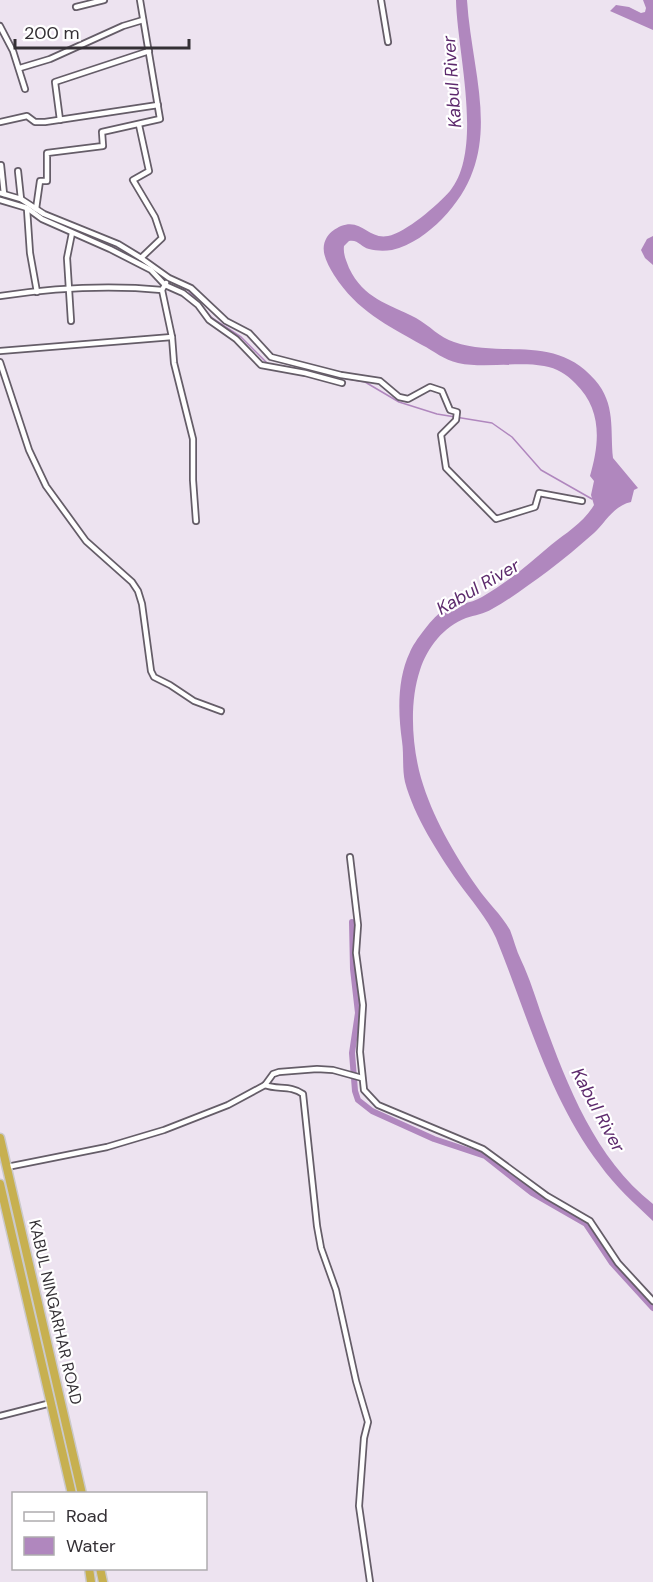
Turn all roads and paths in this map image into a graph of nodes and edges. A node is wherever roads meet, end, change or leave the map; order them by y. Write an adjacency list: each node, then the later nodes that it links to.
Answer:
1 (104, 0): 4 (street)
2 (140, 0): 5 (street)
3 (381, 0): 7 (street)
4 (76, 7)
5 (143, 20): 8 (street); 9 (street)
6 (0, 29): 9 (street)
7 (388, 42)
8 (149, 51): 11 (street); 12 (street)
9 (20, 68): 10 (street)
10 (25, 89)
11 (158, 105): 12 (street); 14 (street)
12 (60, 120): 13 (street)
13 (0, 122)
14 (139, 125): 22 (street); 24 (street)
15 (1, 165): 17 (street)
16 (18, 171): 18 (street)
17 (2, 194): 18 (street); 19 (street)
18 (18, 198): 20 (street); 21 (street)
19 (1, 200): 20 (street)
20 (15, 204): 21 (street)
21 (27, 205): 22 (street); 23 (street); 28 (street)
22 (36, 209): 24 (street)
23 (72, 234): 26 (street); 27 (street)
24 (141, 258): 25 (street)
25 (170, 278): 26 (street); 35 (street)
26 (163, 288): 27 (street); 31 (street); 34 (street)
27 (68, 289): 28 (street); 30 (street)
28 (37, 292): 29 (street)
29 (0, 296)
30 (72, 321)
31 (172, 337): 32 (street); 36 (street)
32 (0, 351)
33 (0, 362): 37 (street)
34 (342, 383)
35 (582, 501)
36 (196, 521)
37 (221, 711)
38 (350, 857): 39 (street)
39 (363, 1078): 40 (street); 44 (street)
40 (265, 1085): 42 (street); 51 (street)
41 (0, 1138): 42 (highway, KABUL NINGARHAR ROAD)
42 (7, 1167): 45 (highway, KABUL NINGARHAR ROAD)
43 (0, 1184): 46 (highway, KABUL NINGARHAR ROAD)
44 (653, 1301)
45 (41, 1313): 46 (highway); 50 (highway, KABUL NINGARHAR ROAD)
46 (31, 1316): 47 (highway, KABUL NINGARHAR ROAD)
47 (51, 1403): 48 (street); 49 (highway, KABUL NINGARHAR ROAD)
48 (0, 1416)
49 (72, 1492)
50 (82, 1492)
51 (370, 1582)

